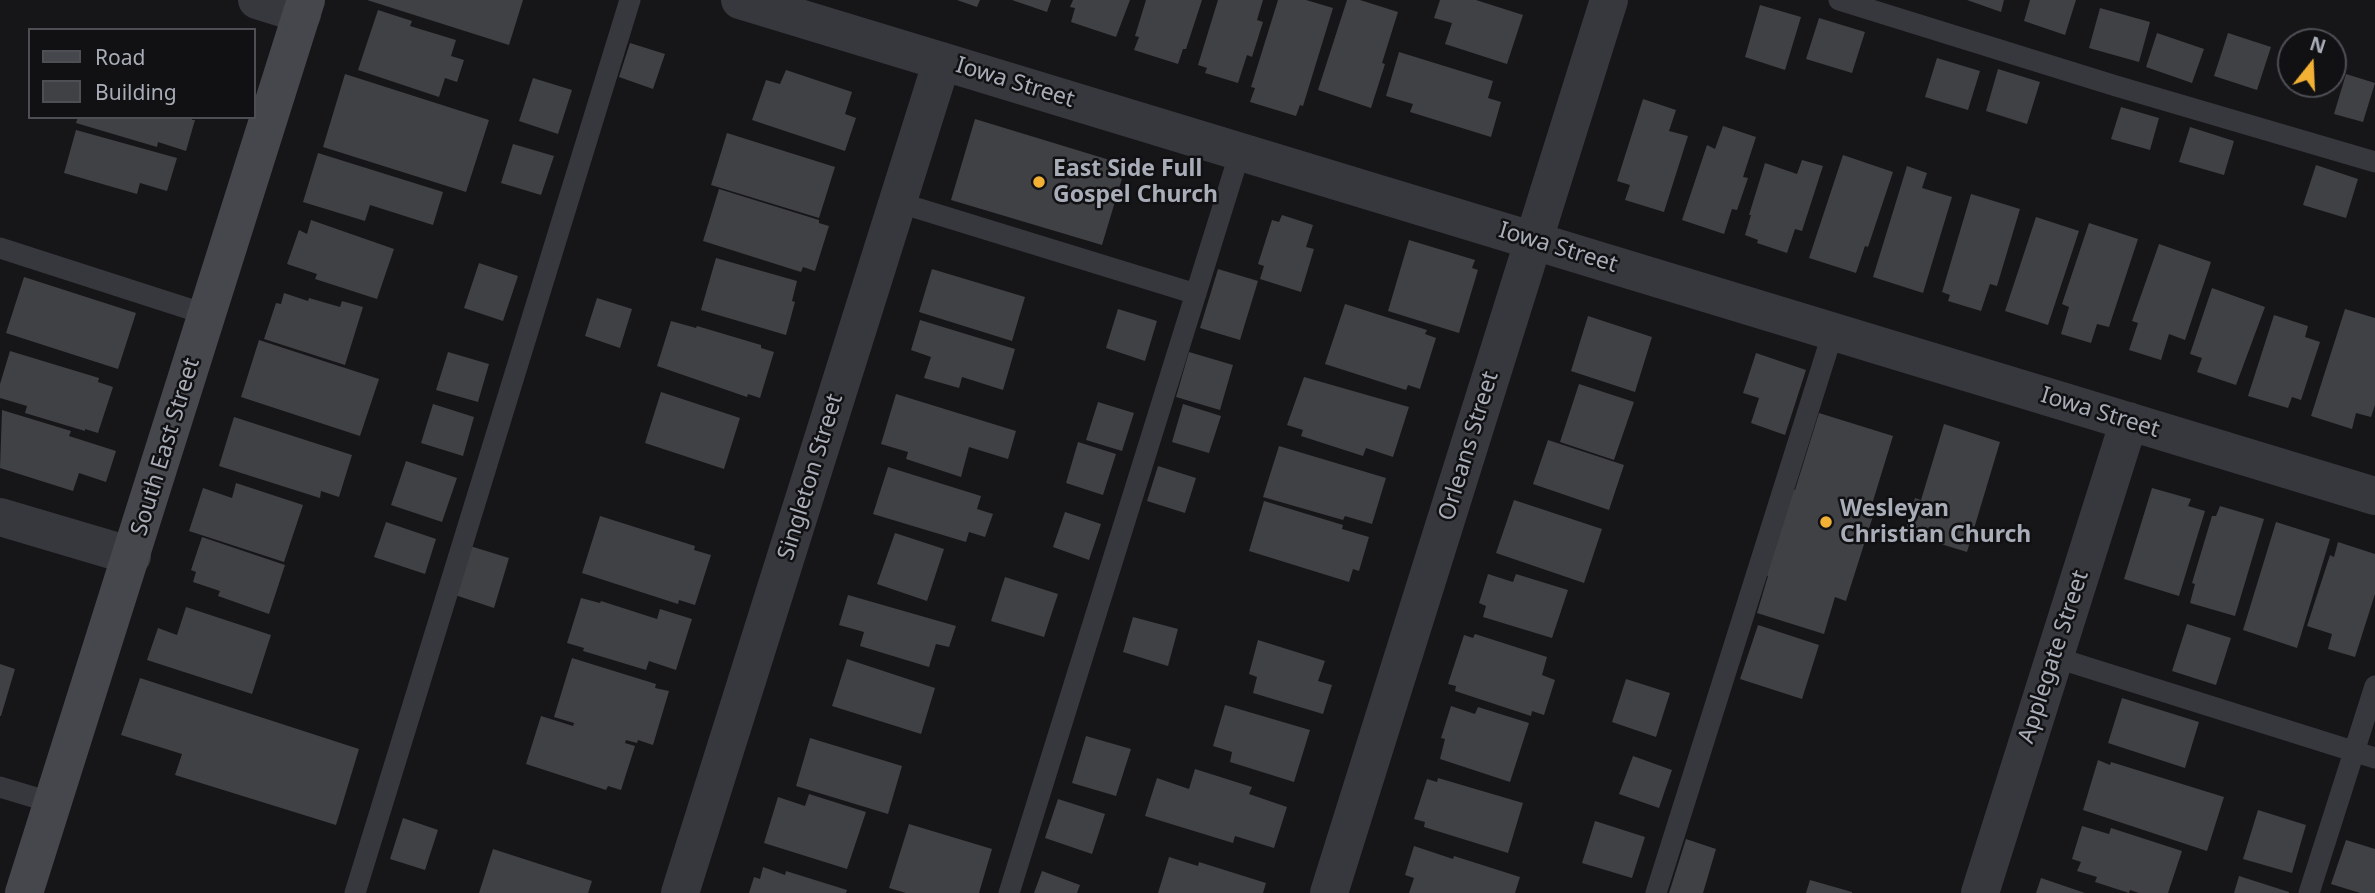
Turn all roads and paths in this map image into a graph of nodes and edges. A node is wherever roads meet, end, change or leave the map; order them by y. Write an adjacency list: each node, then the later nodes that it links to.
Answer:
1 (257, 0): 6 (street)
2 (630, 0): 27 (lane)
3 (740, 0): 7 (street, Iowa Street)
4 (1609, 0): 11 (street, Orleans Street)
5 (1839, 0): 9 (lane)
6 (304, 7): 14 (main road, South East Street)
7 (942, 61): 8 (street, Iowa Street); 10 (street, Singleton Street)
8 (1240, 152): 11 (street, Iowa Street); 13 (lane)
9 (2375, 162)
10 (897, 202): 13 (lane); 28 (street, Singleton Street)
11 (1534, 241): 15 (street, Iowa Street); 30 (street, Orleans Street)
12 (0, 248): 14 (lane)
13 (1196, 294): 29 (lane)
14 (208, 314): 19 (main road, South East Street)
15 (1833, 332): 16 (street, Iowa Street); 31 (lane)
16 (2129, 421): 17 (street, Iowa Street); 20 (street, Applegate Street)
17 (2375, 496)
18 (0, 517): 19 (street)
19 (132, 556): 25 (main road, South East Street)
20 (2054, 657): 22 (lane); 32 (street, Applegate Street)
21 (2375, 686): 22 (lane)
22 (2354, 751): 23 (lane); 33 (lane)
23 (2375, 758)
24 (0, 787): 25 (lane)
25 (53, 803): 26 (main road, South East Street)
26 (24, 893)
27 (355, 893)
28 (680, 893)
29 (1009, 893)
30 (1329, 893)
31 (1656, 893)
32 (1980, 893)
33 (2309, 893)

